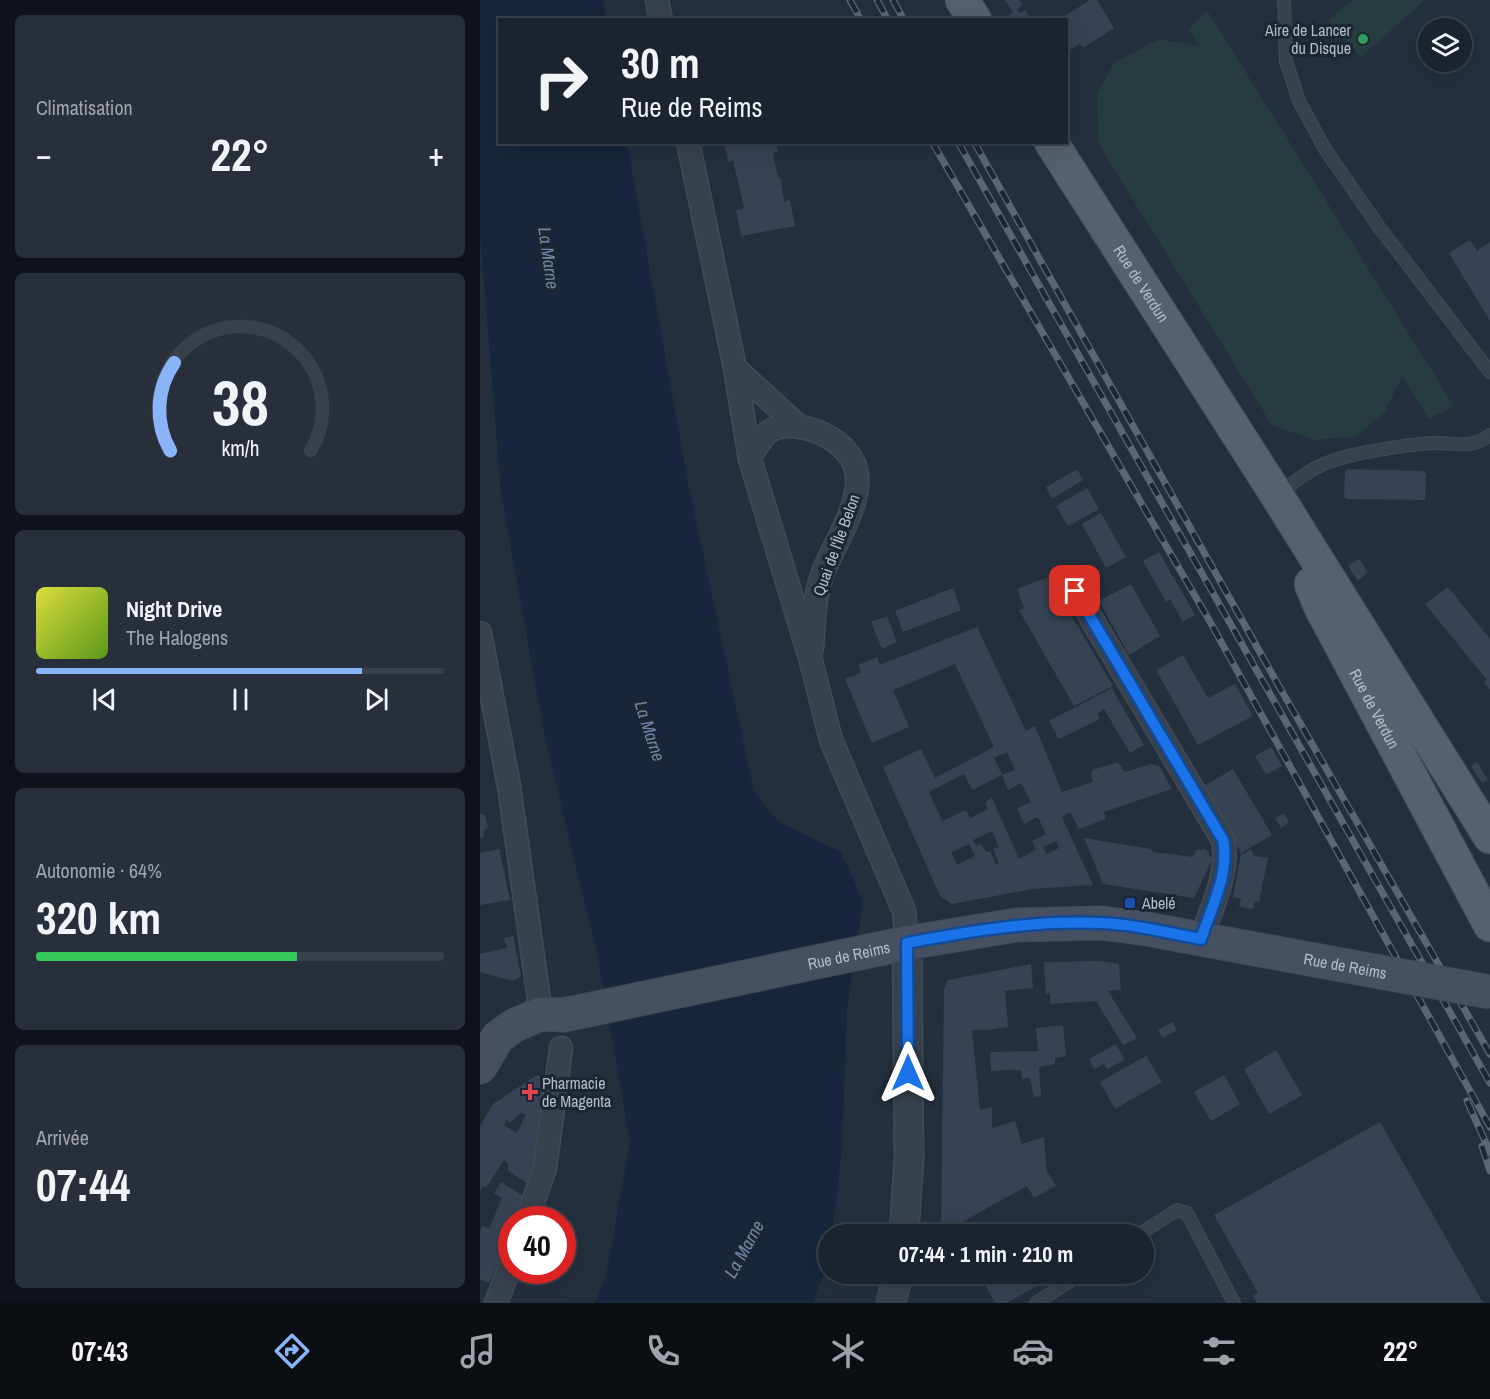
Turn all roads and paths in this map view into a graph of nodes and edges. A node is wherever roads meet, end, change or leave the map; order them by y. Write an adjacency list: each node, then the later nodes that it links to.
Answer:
1 (657, 0): 4 (street)
2 (963, 0): 5 (main road)
3 (1284, 0): 9 (lane)
4 (661, 18)
5 (974, 18)
6 (687, 144): 8 (street, Quai de l'Île Belon)
7 (1052, 144): 13 (main road, Rue de Verdun)
8 (735, 368): 10 (street, Quai de l'Île Belon); 12 (street, Quai de l'Île Belon)
9 (1490, 372)
10 (797, 425): 12 (street); 16 (street, Quai de l'Île Belon)
11 (1490, 435): 13 (lane)
12 (750, 459): 16 (street, Quai de l'Île Belon)
13 (1274, 491): 17 (main road, Rue de Verdun); 18 (main road, Rue de Verdun)
14 (1075, 591): 20 (street)
15 (480, 633): 22 (street)
16 (811, 661): 19 (street, Quai de l'Île Belon)
17 (1490, 837)
18 (1490, 925)
19 (898, 934): 20 (main road, Rue de Reims); 22 (main road, Rue de Reims); 27 (street)
20 (1201, 939): 21 (main road, Rue de Reims, bridge)
21 (1490, 992)
22 (552, 1015): 23 (main road, Rue de Reims)
23 (489, 1030): 25 (main road)
24 (561, 1048): 26 (street)
25 (480, 1067)
26 (532, 1206)
27 (905, 1224)
28 (1154, 1225): 35 (lane)
29 (503, 1284): 32 (street)
30 (896, 1284): 33 (street)
31 (1065, 1284): 34 (lane)
32 (496, 1303)
33 (891, 1303)
34 (1036, 1303)
35 (1234, 1303)

